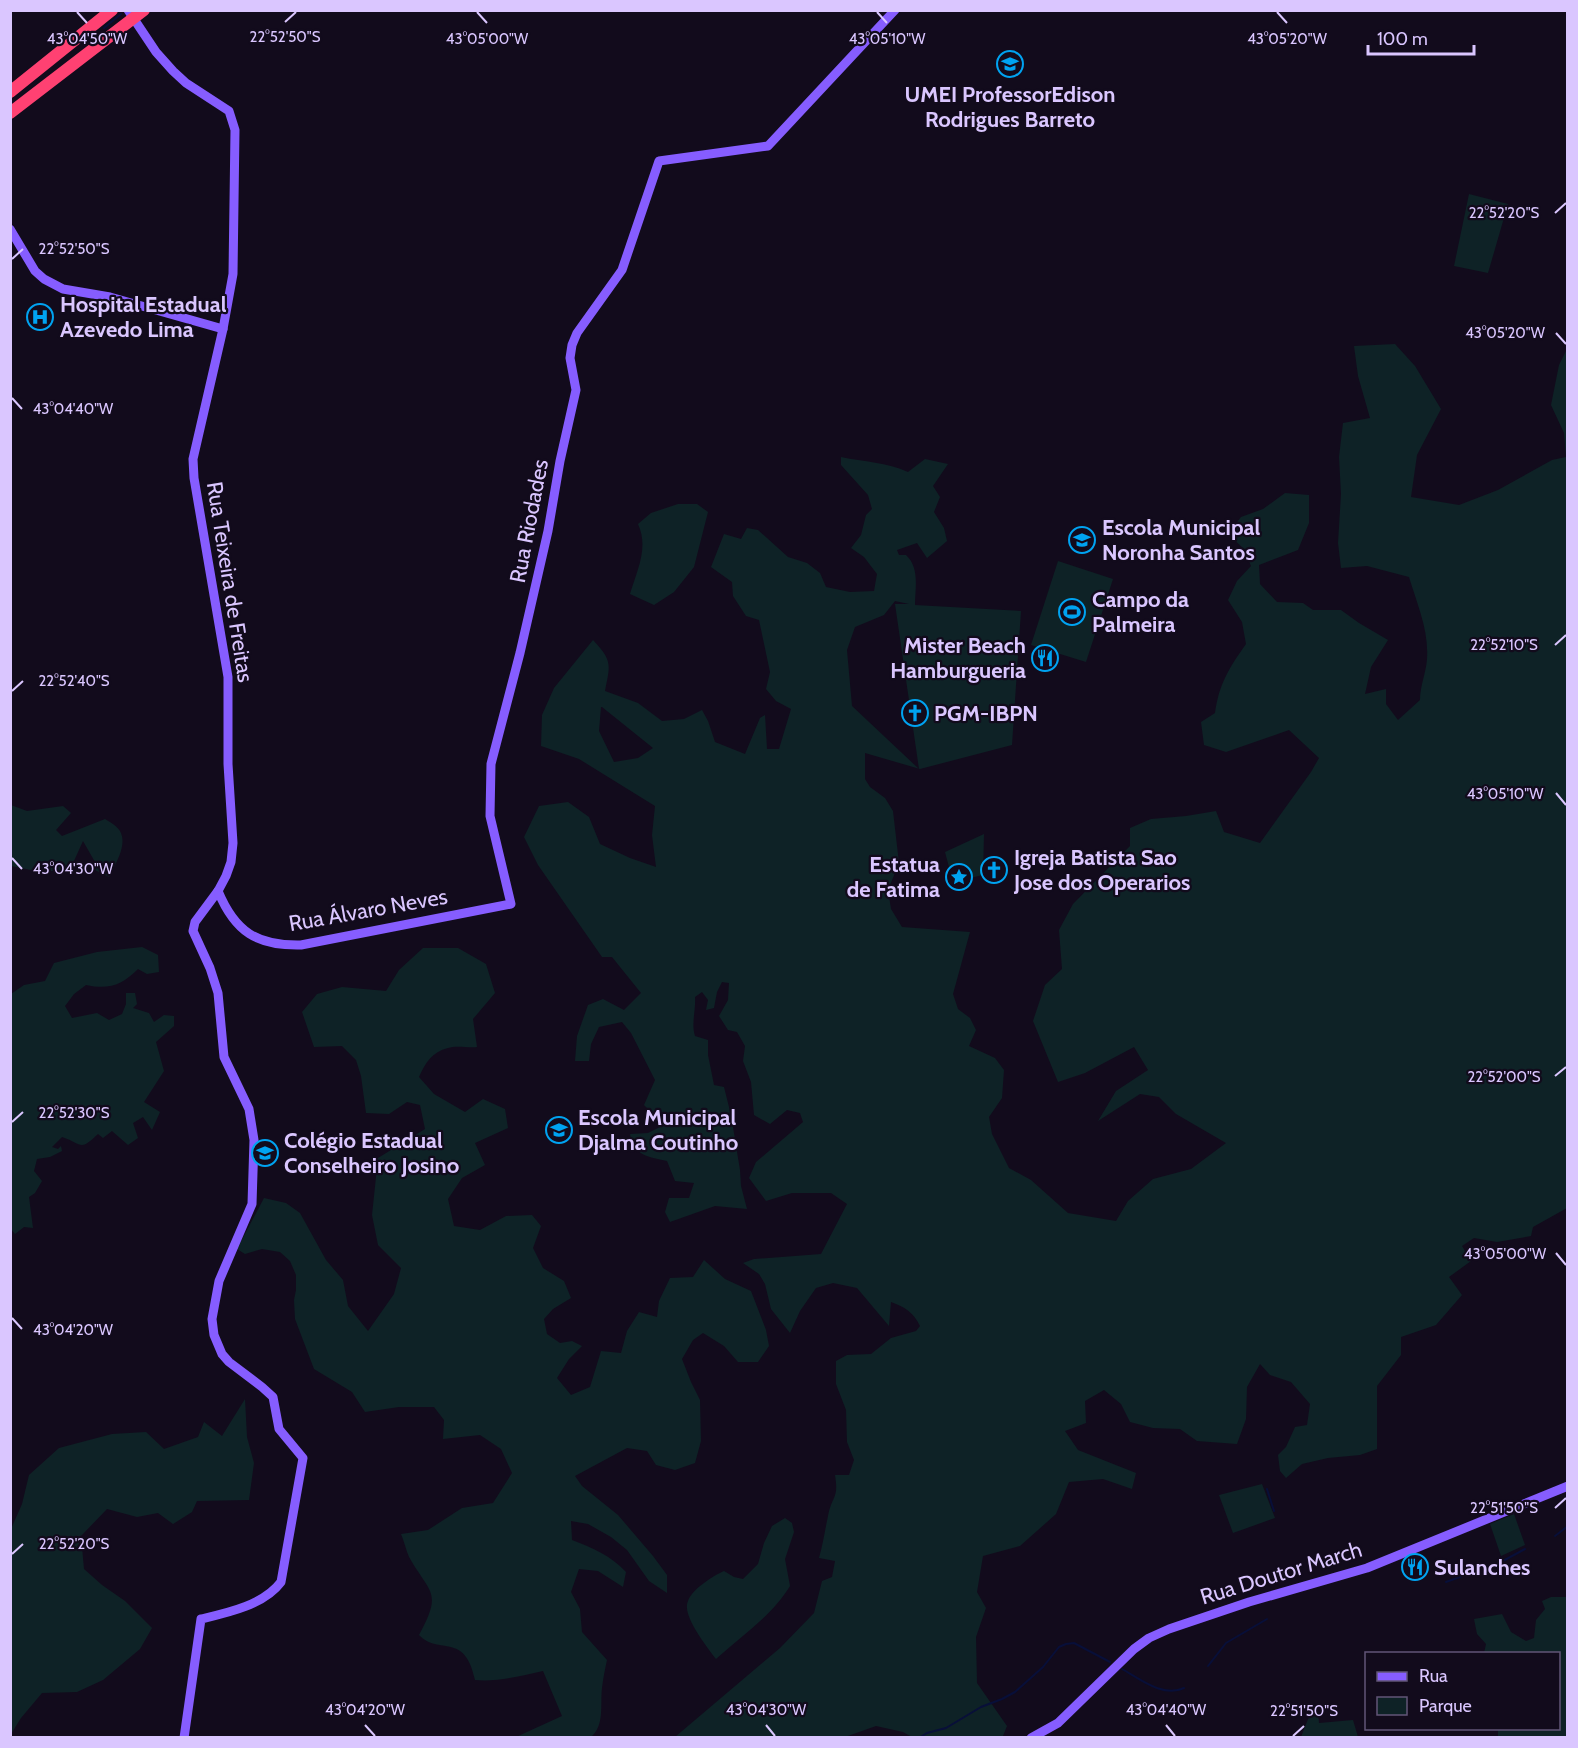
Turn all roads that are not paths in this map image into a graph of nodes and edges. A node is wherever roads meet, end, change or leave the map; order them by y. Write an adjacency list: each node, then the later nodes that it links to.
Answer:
1 (112, 10): 5 (highway)
2 (144, 10): 4 (highway)
3 (896, 10): 10 (street, Rua Riodades)
4 (131, 15): 6 (highway); 8 (street, Rua Teixeira de Freitas)
5 (10, 92)
6 (10, 113)
7 (10, 229): 8 (street)
8 (223, 329): 9 (street, Rua Teixeira de Freitas)
9 (218, 891): 10 (street, Rua Álvaro Neves); 12 (street, Rua Teixeira de Freitas)
10 (511, 904)
11 (1568, 1486): 13 (street, Rua Doutor March)
12 (184, 1737)
13 (1031, 1737)

